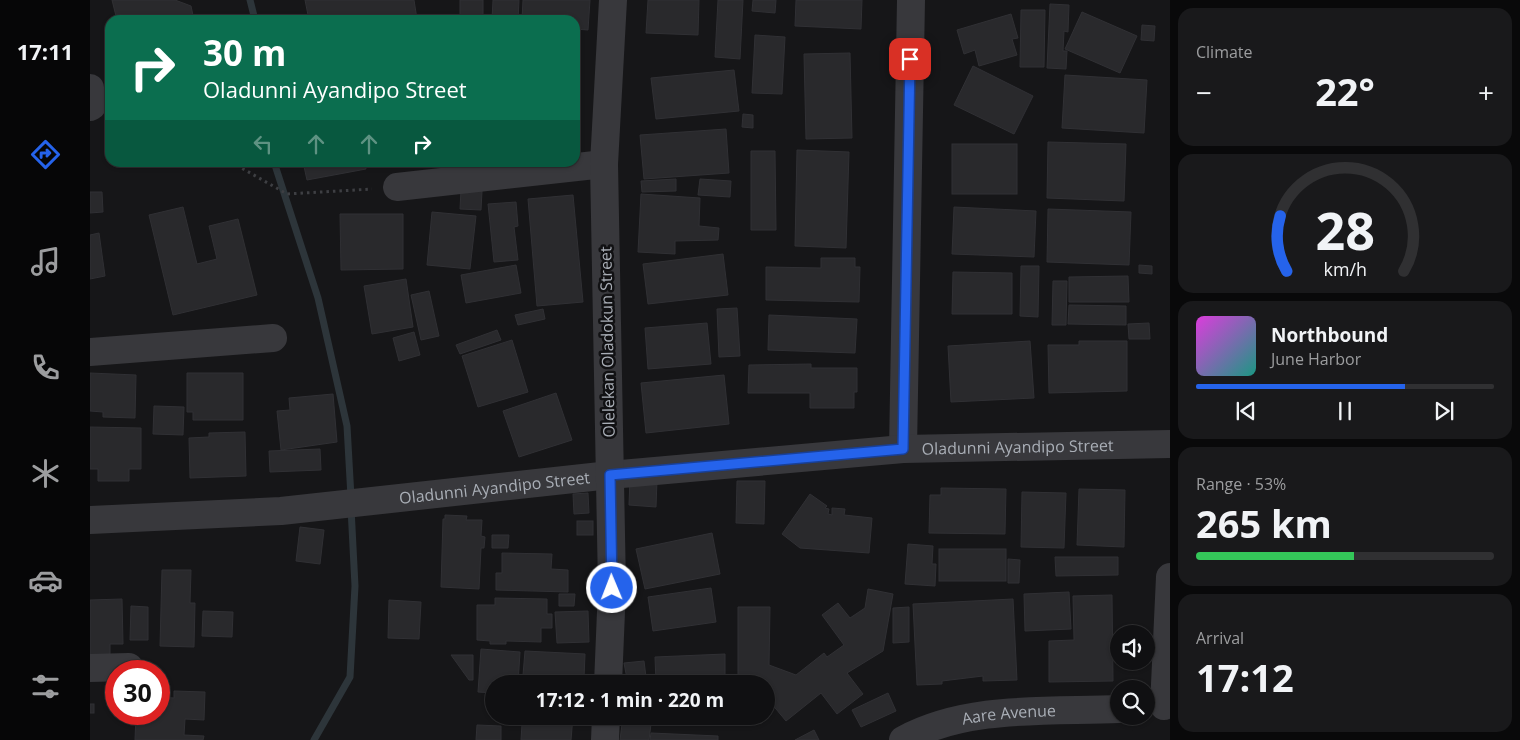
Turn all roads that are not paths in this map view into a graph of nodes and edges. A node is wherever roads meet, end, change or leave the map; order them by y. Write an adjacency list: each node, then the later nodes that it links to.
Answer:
1 (613, 0): 5 (street, Olelekan Oladokun Street)
2 (911, 0): 12 (street)
3 (90, 88): 4 (street)
4 (90, 107)
5 (604, 164): 7 (street); 13 (street, Olelekan Oladokun Street)
6 (577, 167): 8 (street)
7 (580, 167)
8 (397, 187)
9 (273, 338): 10 (street)
10 (90, 352)
11 (1170, 444): 12 (street, Oladunni Ayandipo Street)
12 (903, 449): 13 (street, Oladunni Ayandipo Street)
13 (610, 475): 14 (street, Oladunni Ayandipo Street); 18 (street, Olelekan Oladokun Street)
14 (90, 520)
15 (1170, 577): 19 (street)
16 (90, 668): 17 (street)
17 (105, 668)
18 (608, 675)
19 (1160, 707)
20 (1110, 709): 23 (street, Aare Avenue)
21 (606, 725): 22 (street)
22 (606, 740)
23 (903, 740)

